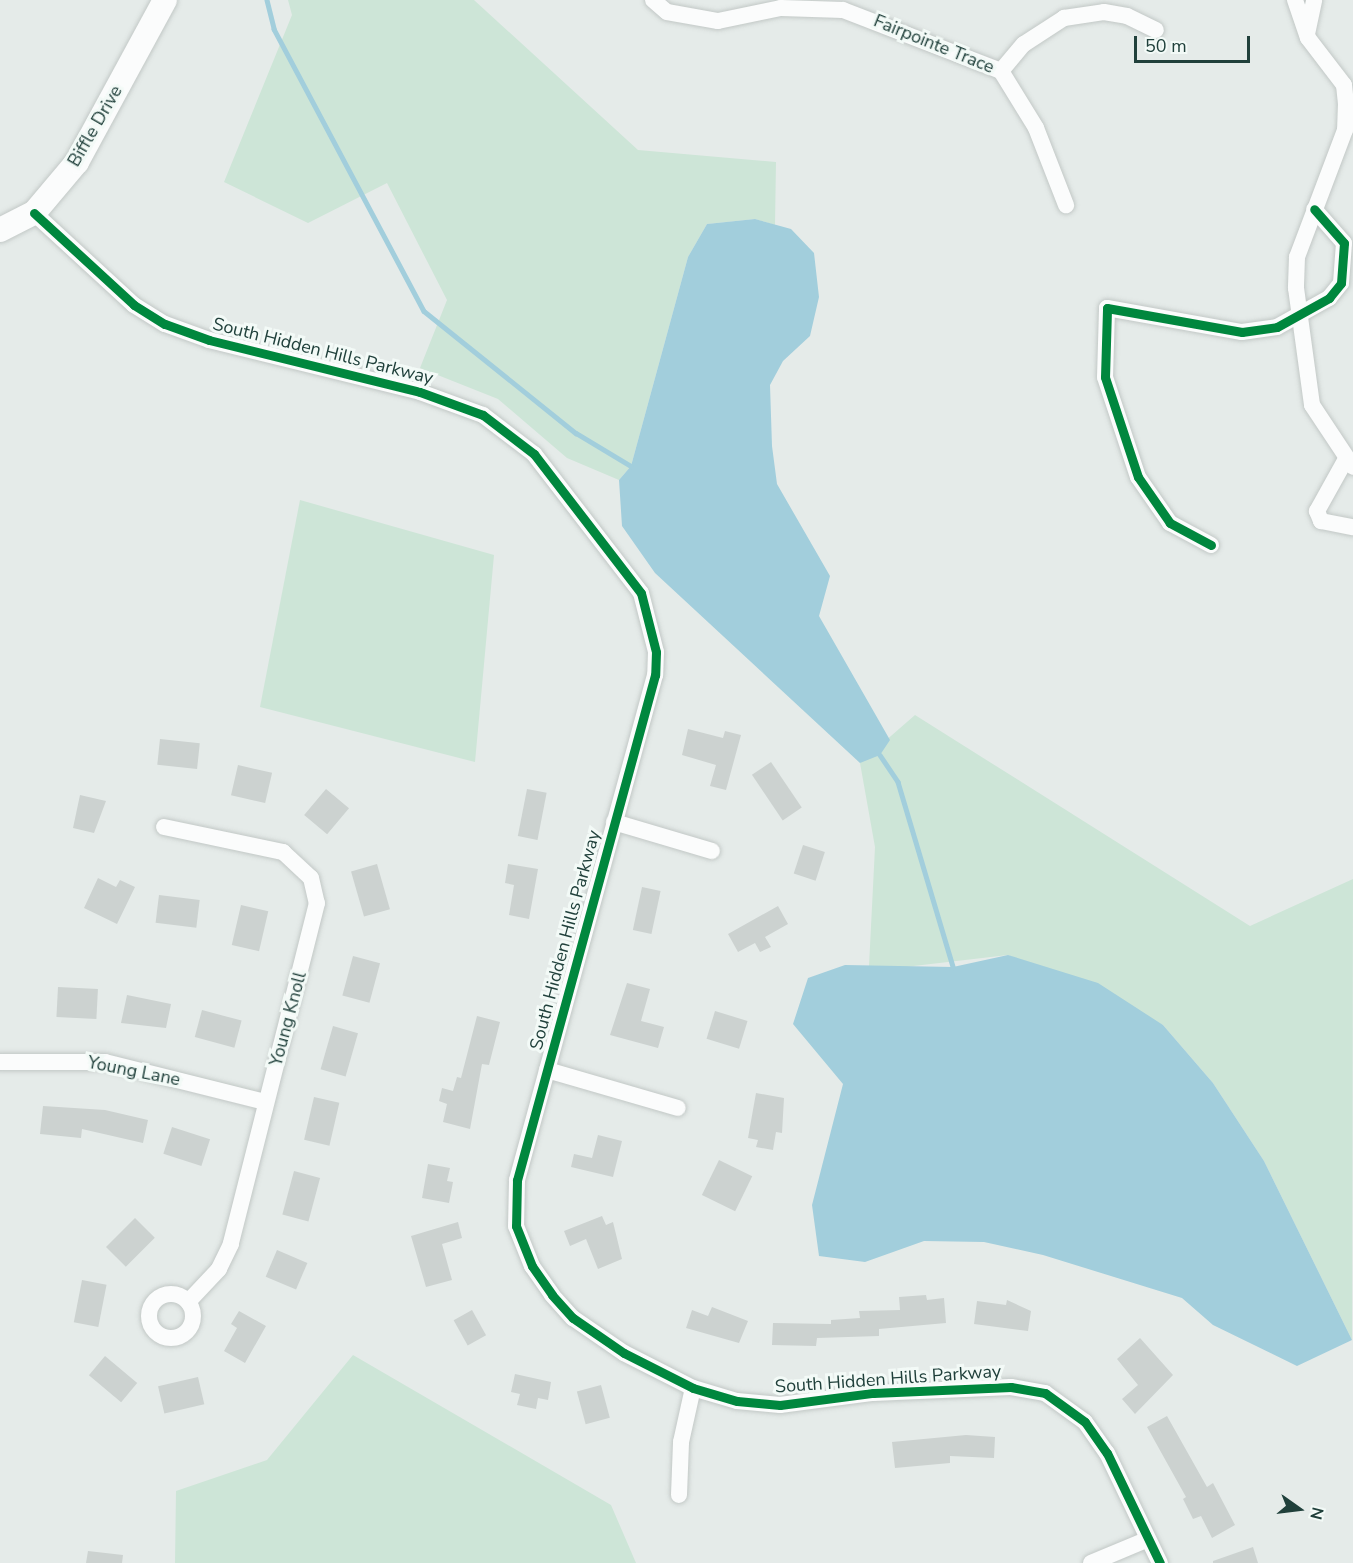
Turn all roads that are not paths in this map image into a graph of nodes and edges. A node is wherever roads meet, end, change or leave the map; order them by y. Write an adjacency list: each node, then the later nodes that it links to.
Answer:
1 (165, 0): 11 (street, Biffle Drive)
2 (653, 0): 7 (street, Fairpointe Trace)
3 (1295, 0): 6 (street)
4 (1314, 0): 6 (street)
5 (1156, 30): 7 (street)
6 (1306, 35): 8 (street)
7 (1001, 71): 9 (street, Fairpointe Trace)
8 (1348, 86): 10 (street)
9 (1066, 205)
10 (1314, 209): 13 (street); 13 (street)
11 (34, 213): 12 (street, Biffle Drive); 17 (street, South Hidden Hills Parkway)
12 (0, 230)
13 (1300, 312): 14 (street); 16 (street)
14 (1349, 463): 15 (street)
15 (1353, 527)
16 (1210, 545)
17 (614, 822): 19 (street); 21 (street, South Hidden Hills Parkway)
18 (164, 827): 22 (street, Young Knoll)
19 (712, 851)
20 (0, 1062): 22 (street, Young Lane)
21 (547, 1070): 23 (street); 25 (street, South Hidden Hills Parkway)
22 (266, 1101): 24 (street, Young Knoll)
23 (678, 1108)
24 (188, 1302)
25 (693, 1388): 26 (street); 27 (street, South Hidden Hills Parkway)
26 (680, 1495)
27 (1146, 1539): 28 (street); 29 (street, South Hidden Hills Parkway)
28 (1091, 1563)
29 (1160, 1563)

